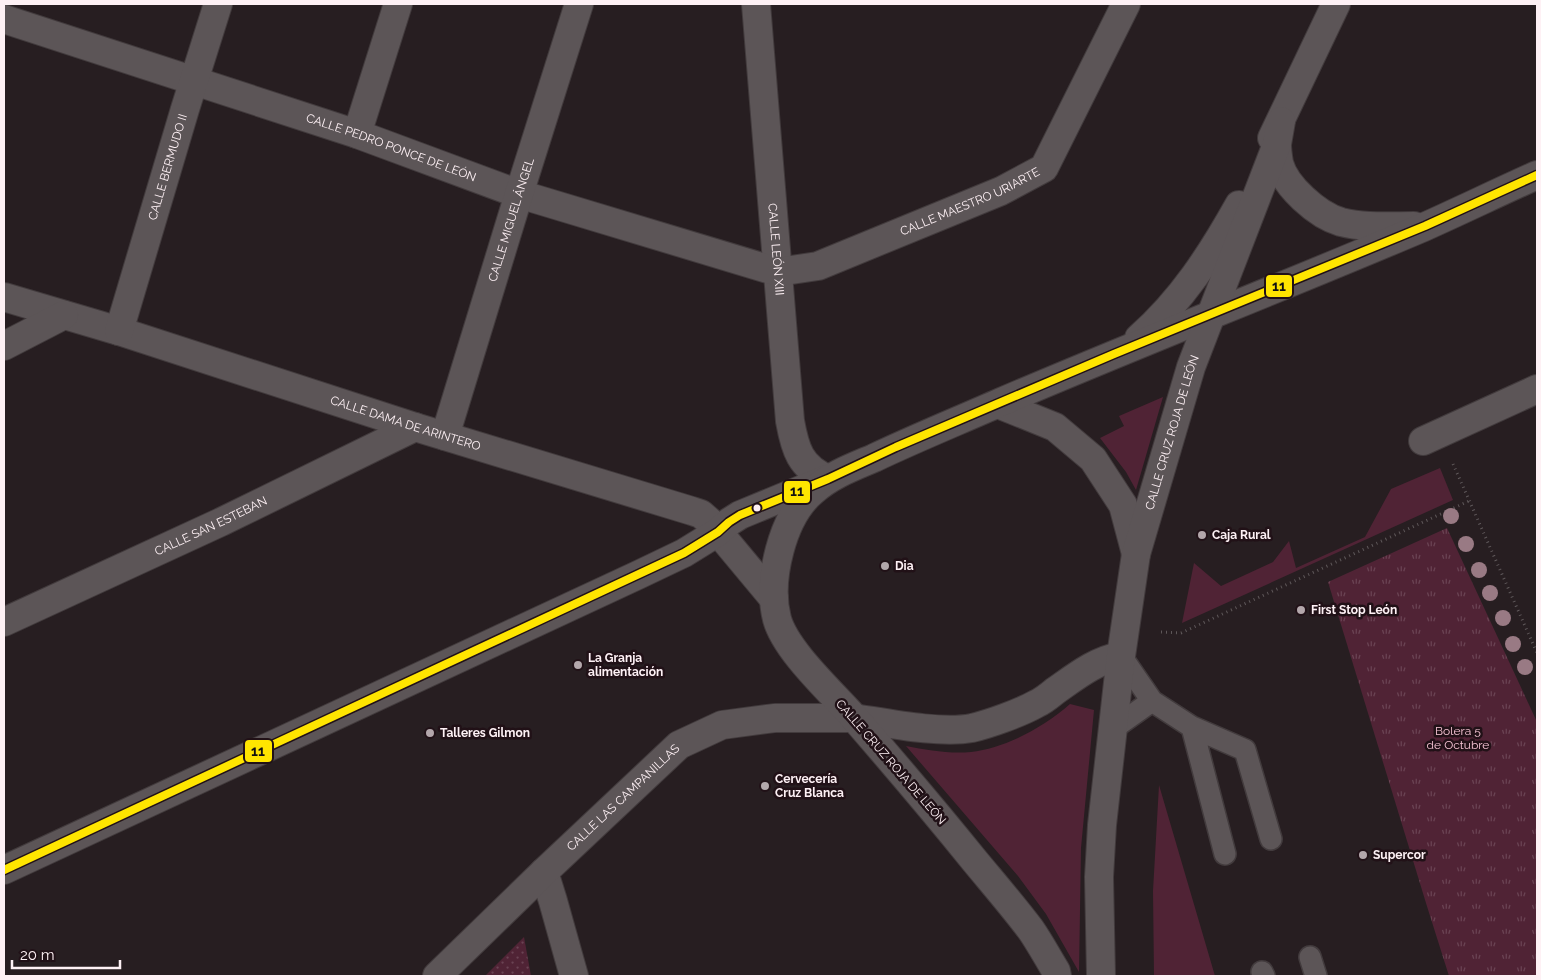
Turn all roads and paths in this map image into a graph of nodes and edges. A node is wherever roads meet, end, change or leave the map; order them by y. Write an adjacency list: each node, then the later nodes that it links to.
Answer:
1 (218, 4): 8 (street, CALLE BERMUDO II)
2 (398, 4): 10 (street)
3 (579, 4): 12 (street, CALLE MIGUEL ÁNGEL)
4 (756, 4): 14 (street, CALLE LEÓN XIII)
5 (1126, 4): 14 (street, CALLE MAESTRO URIARTE)
6 (1336, 4): 9 (street)
7 (4, 19): 8 (street, CALLE PEDRO PONCE DE LEÓN)
8 (194, 80): 10 (street, CALLE PEDRO PONCE DE LEÓN); 18 (street, CALLE BERMUDO II)
9 (1279, 132): 13 (street); 16 (street, CALLE CRUZ ROJA DE LEÓN); 20 (street)
10 (357, 134): 12 (street, CALLE PEDRO PONCE DE LEÓN)
11 (1537, 175): 13 (street)
12 (519, 194): 14 (street, CALLE PEDRO PONCE DE LEÓN); 24 (street, CALLE MIGUEL ÁNGEL)
13 (1425, 226): 16 (street)
14 (778, 272): 27 (street, CALLE LEÓN XIII)
15 (4, 297): 17 (street, CALLE DAMA DE ARINTERO)
16 (1213, 313): 20 (street); 30 (street, CALLE CRUZ ROJA DE LEÓN)
17 (64, 315): 18 (street, CALLE DAMA DE ARINTERO); 19 (street)
18 (119, 331): 23 (street, CALLE DAMA DE ARINTERO)
19 (4, 346)
20 (1114, 354): 22 (street)
21 (1537, 389): 25 (street)
22 (998, 404): 27 (street); 30 (street, CALLE CRUZ ROJA DE LEÓN)
23 (415, 427): 24 (street, CALLE DAMA DE ARINTERO); 32 (street, CALLE SAN ESTEBAN)
24 (446, 436): 29 (street, CALLE DAMA DE ARINTERO)
25 (1423, 441)
26 (1452, 461): 28 (path)
27 (828, 479): 29 (street); 31 (street, CALLE CRUZ ROJA DE LEÓN)
28 (1470, 501): 33 (path); 34 (path)
29 (718, 532): 31 (street, CALLE DAMA DE ARINTERO); 42 (street)
30 (1136, 554): 35 (street, CALLE CRUZ ROJA DE LEÓN)
31 (774, 600): 37 (street, CALLE CRUZ ROJA DE LEÓN)
32 (4, 622)
33 (1161, 632)
34 (1537, 653)
35 (1122, 656): 36 (lane); 37 (street, CALLE LAS CAMPANILLAS); 39 (street, CALLE CRUZ ROJA DE LEÓN)
36 (1152, 701): 38 (lane); 39 (lane)
37 (854, 718): 43 (street, CALLE LAS CAMPANILLAS); 46 (street, CALLE CRUZ ROJA DE LEÓN)
38 (1192, 727): 40 (lane); 41 (lane)
39 (1114, 728): 47 (street, CALLE CRUZ ROJA DE LEÓN)
40 (1271, 839)
41 (1225, 854)
42 (4, 870)
43 (544, 872): 44 (street, CALLE LAS CAMPANILLAS); 45 (street)
44 (437, 976)
45 (574, 976)
46 (1057, 976)
47 (1101, 976)

